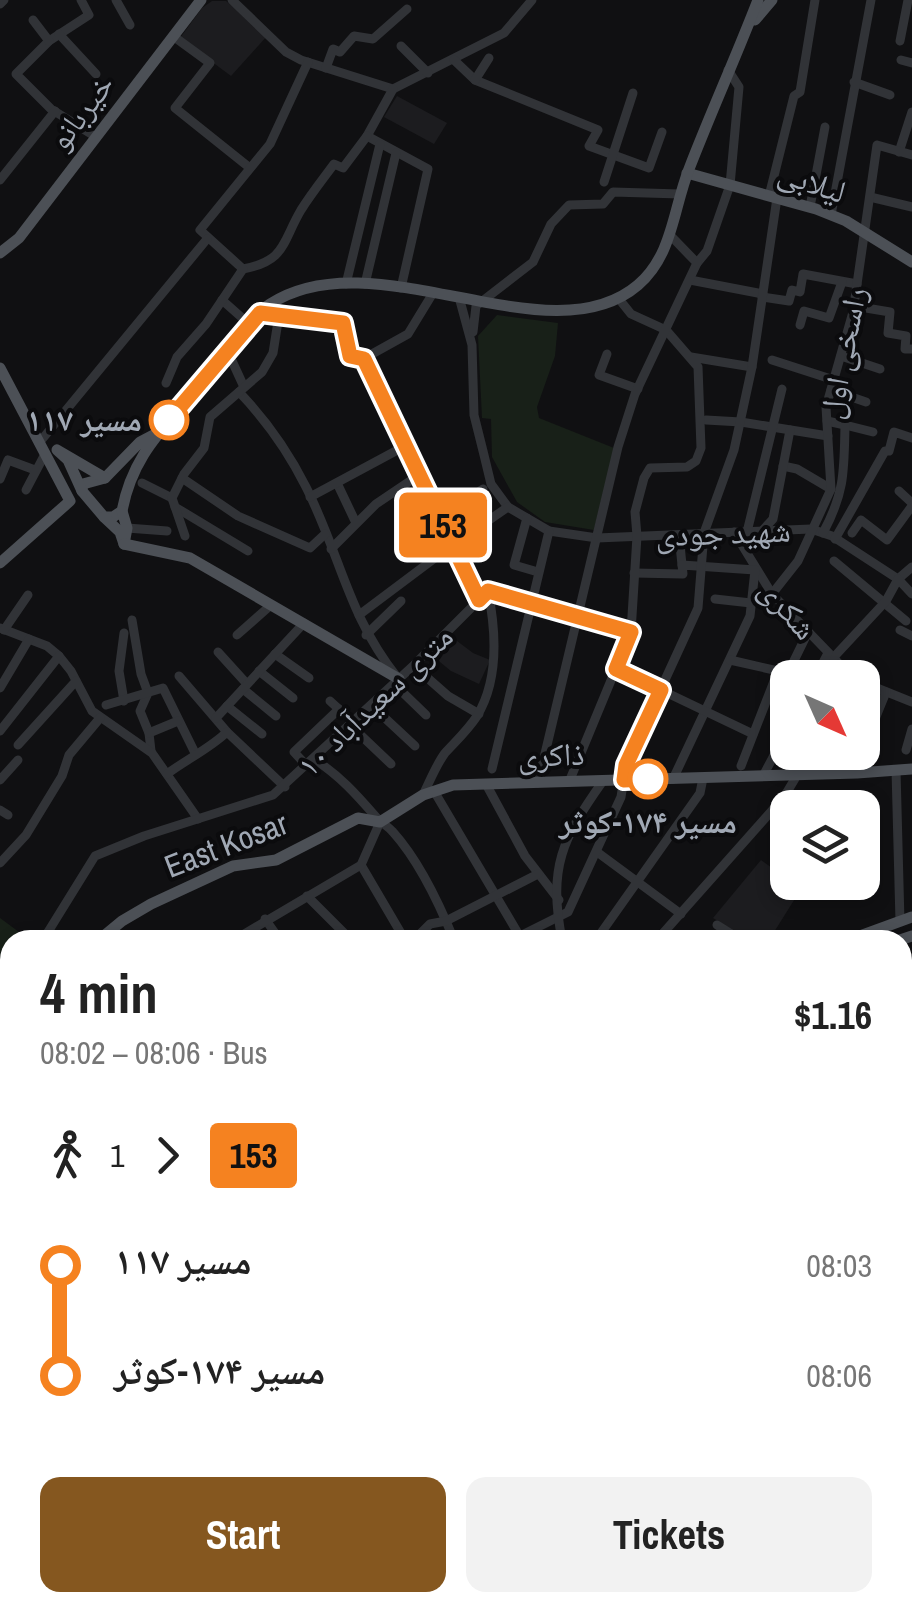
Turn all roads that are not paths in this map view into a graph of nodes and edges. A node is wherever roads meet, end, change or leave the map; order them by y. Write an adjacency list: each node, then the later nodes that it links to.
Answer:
1 (81, 0): 15 (street)
2 (116, 0): 13 (street)
3 (201, 0): 16 (main road, خیربانو)
4 (232, 0): 22 (street)
5 (532, 0): 21 (street)
6 (758, 0): 14 (main road)
7 (772, 0): 14 (main road)
8 (816, 0): 52 (street)
9 (871, 0): 28 (street)
10 (908, 0): 18 (street)
11 (407, 9): 23 (street)
12 (33, 20): 17 (street)
13 (130, 25)
14 (746, 31): 24 (main road)
15 (59, 34): 17 (street); 26 (street)
16 (174, 36): 37 (main road, خیربانو); 45 (street)
17 (49, 41): 32 (street)
18 (900, 42)
19 (401, 46): 25 (street)
20 (489, 58): 27 (street)
21 (454, 60): 25 (street); 27 (street)
22 (308, 62): 23 (street); 45 (street)
23 (326, 68): 29 (street)
24 (728, 70): 46 (main road); 49 (street)
25 (428, 73): 29 (street)
26 (96, 74)
27 (475, 80): 43 (street)
28 (854, 82): 31 (street); 40 (street)
29 (393, 89): 36 (street)
30 (633, 93): 43 (street)
31 (890, 94)
32 (54, 111): 37 (street); 47 (street)
33 (912, 112): 42 (street)
34 (825, 127): 39 (street)
35 (662, 132): 43 (street)
36 (366, 136): 38 (street); 62 (street)
37 (96, 137): 59 (main road, خیربانو)
38 (380, 144): 41 (street); 65 (street)
39 (822, 144): 40 (street); 53 (street)
40 (842, 149): 55 (street)
41 (396, 152): 66 (street); 68 (street)
42 (899, 152): 44 (street); 51 (street, راسخی اول)
43 (614, 155): 48 (street)
44 (912, 156)
45 (250, 168): 57 (street)
46 (687, 173): 49 (main road, لیلابی); 50 (main road)
47 (0, 180)
48 (604, 182)
49 (730, 185): 52 (main road, لیلابی); 61 (street)
50 (680, 194): 58 (main road); 74 (street)
51 (870, 196): 54 (street); 56 (street, راسخی اول)
52 (773, 197): 53 (main road, لیلابی); 70 (street)
53 (810, 207): 55 (main road, لیلابی)
54 (912, 208)
55 (831, 214): 56 (main road, لیلابی)
56 (864, 232): 60 (main road, لیلابی); 67 (street, راسخی اول)
57 (204, 234): 62 (street); 109 (street)
58 (670, 235): 61 (street); 72 (main road)
59 (0, 253)
60 (912, 262)
61 (697, 263): 63 (street)
62 (244, 269): 73 (street)
63 (690, 280): 70 (street); 80 (street)
64 (842, 282): 67 (street); 70 (street); 79 (street)
65 (346, 284): 66 (main road); 76 (main road)
66 (366, 284): 68 (main road)
67 (856, 284): 75 (street, راسخی اول)
68 (401, 288): 69 (main road)
69 (433, 293): 71 (main road); 87 (street)
70 (762, 296): 89 (street)
71 (459, 297): 74 (main road); 81 (street)
72 (618, 299): 74 (main road); 80 (street)
73 (222, 300): 78 (street); 92 (street)
74 (482, 300): 81 (street)
75 (854, 306): 82 (street); 85 (street, راسخی اول)
76 (260, 313): 77 (street); 78 (main road)
77 (278, 315): 87 (street); 96 (street)
78 (248, 324): 83 (main road)
79 (800, 325)
80 (666, 330): 86 (street); 95 (street)
81 (472, 345): 126 (street)
82 (912, 349)
83 (228, 350): 96 (street); 105 (main road)
84 (607, 354): 95 (street)
85 (841, 356): 90 (street); 93 (street, راسخی اول)
86 (689, 357): 89 (street); 145 (street)
87 (364, 359): 108 (street)
88 (772, 360): 93 (street)
89 (752, 367): 100 (street)
90 (880, 369)
91 (1, 376): 109 (main road)
92 (166, 383)
93 (832, 385): 97 (street); 99 (street, راسخی اول)
94 (782, 388): 102 (street)
95 (638, 389): 146 (street)
96 (242, 390): 114 (street); 123 (street)
97 (866, 402)
98 (706, 420): 100 (street)
99 (827, 421): 101 (street); 106 (street, راسخی اول)
100 (741, 422): 102 (street); 139 (street)
101 (845, 425): 104 (street); 140 (street)
102 (774, 428): 103 (street); 138 (street)
103 (790, 430): 106 (street); 110 (street)
104 (873, 432)
105 (157, 433): 113 (main road); 127 (main road)
106 (828, 436): 119 (street, راسخی اول)
107 (912, 438): 147 (street)
108 (405, 446): 112 (street); 117 (street)
109 (47, 449): 111 (street); 113 (main road); 122 (main road); 155 (main road)
110 (783, 466): 119 (street); 136 (street)
111 (34, 470): 115 (street); 120 (street)
112 (419, 475): 129 (street); 131 (street)
113 (105, 478): 122 (main road)
114 (182, 478): 124 (street); 142 (street)
115 (0, 479)
116 (142, 483): 124 (street)
117 (337, 483): 123 (street); 131 (street)
118 (483, 489): 129 (street)
119 (831, 489): 133 (street, راسخی اول)
120 (26, 490)
121 (899, 491): 125 (street)
122 (82, 492): 128 (main road)
123 (310, 498): 142 (street)
124 (174, 503): 144 (street); 152 (street)
125 (912, 504): 141 (street)
126 (508, 507): 130 (street); 150 (street)
127 (122, 511): 128 (main road); 132 (main road)
128 (104, 517): 148 (main road)
129 (440, 518): 149 (street); 150 (street)
130 (526, 518): 135 (street); 160 (street)
131 (356, 523): 151 (street)
132 (128, 528): 134 (street); 148 (main road)
133 (811, 529): 136 (street, شهید جودی); 140 (street, شهید جودی); 164 (street, راسخی اول)
134 (166, 531)
135 (548, 531): 146 (street, شهید جودی); 160 (street)
136 (762, 531): 138 (street, شهید جودی)
137 (734, 532): 138 (street, شهید جودی); 139 (street, شهید جودی); 159 (street, شکری)
138 (747, 532)
139 (704, 533): 143 (street, شهید جودی); 157 (street)
140 (823, 533): 147 (street, شهید جودی)
141 (852, 533)
142 (325, 534): 151 (street)
143 (679, 534): 145 (street, شهید جودی); 156 (street)
144 (185, 536)
145 (637, 536): 146 (street, شهید جودی); 161 (street)
146 (597, 538): 175 (street)
147 (835, 539): 162 (street, شهید جودی)
148 (124, 544): 173 (main road)
149 (410, 545)
150 (452, 545): 168 (street)
151 (330, 549): 174 (street)
152 (248, 551)
153 (435, 558): 174 (street)
154 (834, 561): 169 (street)
155 (0, 563)
156 (682, 565): 157 (street); 161 (street)
157 (703, 566): 159 (street); 206 (street)
158 (912, 567): 162 (street)
159 (754, 570): 164 (street, شکری); 171 (street)
160 (538, 572): 172 (street)
161 (634, 573): 181 (street)
162 (898, 578): 165 (street, شهید جودی); 169 (street)
163 (488, 591): 168 (street, ۱۰ متری سعیدآباد); 172 (street); 221 (street)
164 (772, 594): 182 (street, شکری)
165 (912, 594)
166 (28, 595): 179 (street)
167 (715, 598): 171 (street)
168 (479, 600): 203 (street, ۱۰ متری سعیدآباد)
169 (886, 601): 177 (street); 190 (street)
170 (401, 602): 184 (street)
171 (752, 602): 192 (street)
172 (530, 604): 175 (street); 244 (street)
173 (271, 605): 178 (main road); 185 (street)
174 (358, 616): 184 (street)
175 (578, 618): 181 (street); 257 (street)
176 (132, 620): 209 (street)
177 (906, 620)
178 (304, 623): 189 (street); 203 (main road)
179 (2, 629): 187 (street)
180 (900, 630): 186 (street)
181 (631, 632): 196 (street)
182 (808, 632): 190 (street, شکری); 193 (street)
183 (124, 633): 213 (street)
184 (366, 634): 203 (street)
185 (237, 635)
186 (912, 636)
187 (29, 639): 191 (street); 205 (street)
188 (218, 652): 204 (street)
189 (275, 654): 198 (street); 201 (street)
190 (830, 655): 194 (street); 195 (street, شکری)
191 (59, 656): 202 (street); 229 (street)
192 (730, 660): 197 (street); 220 (street)
193 (790, 660)
194 (826, 660)
195 (835, 660)
196 (616, 669): 206 (street); 256 (street)
197 (770, 669)
198 (260, 671): 204 (street); 210 (street)
199 (423, 674): 221 (street)
200 (179, 676): 225 (street)
201 (309, 678)
202 (76, 681): 224 (street); 234 (street)
203 (396, 681): 216 (street, ۱۰ متری سعیدآباد); 222 (street)
204 (245, 686): 217 (street); 223 (street)
205 (0, 688)
206 (661, 690): 220 (street); 255 (street)
207 (880, 690): 208 (street)
208 (886, 692): 214 (street); 218 (street)
209 (148, 693): 213 (street); 226 (street); 231 (street)
210 (293, 698)
211 (770, 699): 233 (street)
212 (330, 700): 219 (street)
213 (124, 701): 215 (street)
214 (912, 702)
215 (106, 705)
216 (371, 705): 227 (street, ۱۰ متری سعیدآباد); 235 (street)
217 (227, 706): 225 (street); 232 (street)
218 (880, 707)
219 (339, 710): 227 (street); 240 (street)
220 (705, 711): 233 (street); 251 (street)
221 (478, 714): 260 (street)
222 (426, 715)
223 (276, 716)
224 (100, 718): 237 (street); 264 (street)
225 (216, 718): 230 (street)
226 (178, 721): 231 (street); 238 (street)
227 (351, 724): 240 (street, ۱۰ متری سعیدآباد); 242 (street)
228 (912, 728): 236 (street)
229 (0, 731)
230 (227, 732): 238 (street); 259 (street)
231 (149, 733): 237 (street)
232 (262, 734)
233 (753, 734): 243 (street)
234 (18, 745)
235 (415, 746)
236 (906, 750)
237 (152, 752): 248 (street)
238 (196, 752): 248 (street)
239 (18, 760): 253 (street)
240 (311, 762): 259 (street, ۱۰ متری سعیدآباد); 262 (street)
241 (770, 762): 250 (street)
242 (391, 764)
243 (741, 766)
244 (492, 769)
245 (912, 769): 247 (main road, ذاکری)
246 (801, 770): 249 (street)
247 (896, 770): 249 (main road, ذاکری); 274 (street)
248 (167, 774): 261 (street)
249 (798, 775): 250 (main road, ذاکری); 271 (street)
250 (762, 776): 252 (main road, ذاکری)
251 (673, 778): 252 (main road, ذاکری); 255 (main road, ذاکری)
252 (704, 778): 267 (street)
253 (0, 780)
254 (604, 780): 255 (main road, ذاکری); 256 (main road, ذاکری); 270 (street)
255 (624, 780): 263 (street)
256 (568, 782): 257 (main road, ذاکری)
257 (538, 783): 258 (main road, ذاکری)
258 (486, 784): 260 (main road, ذاکری); 266 (street)
259 (285, 787): 261 (street, ۱۰ متری سعیدآباد)
260 (428, 793): 262 (main road, ذاکری); 269 (street)
261 (198, 818): 277 (street, ۱۰ متری سعیدآباد)
262 (380, 822): 265 (street); 275 (street); 278 (main road, East Kosar)
263 (596, 852): 267 (street); 272 (street)
264 (0, 862)
265 (361, 865): 268 (street); 282 (street)
266 (538, 874): 269 (street); 270 (street)
267 (637, 882): 271 (street); 288 (street)
268 (307, 896): 273 (street); 281 (street)
269 (496, 896): 275 (street); 285 (street)
270 (559, 900): 272 (street)
271 (681, 914): 289 (street)
272 (560, 917): 286 (street); 287 (street)
273 (265, 919): 279 (street); 280 (street)
274 (906, 920): 291 (main road)
275 (446, 921): 283 (street); 284 (street)
276 (717, 925): 290 (street)
277 (49, 930)
278 (111, 930)
279 (249, 930)
280 (273, 930)
281 (341, 930)
282 (399, 930)
283 (424, 930)
284 (450, 930)
285 (517, 930)
286 (535, 930)
287 (561, 930)
288 (603, 930)
289 (666, 930)
290 (725, 930)
291 (878, 930)

